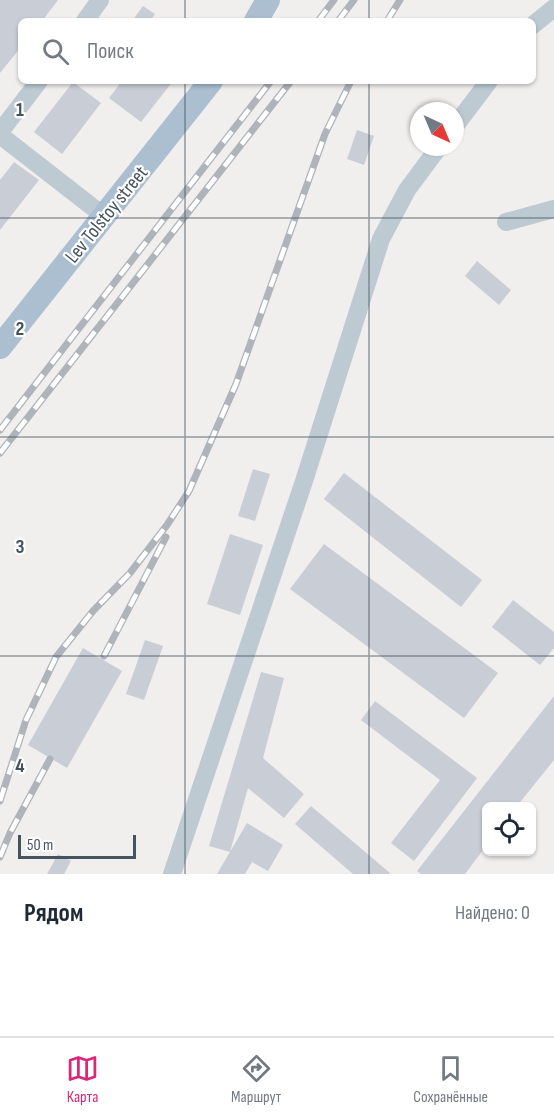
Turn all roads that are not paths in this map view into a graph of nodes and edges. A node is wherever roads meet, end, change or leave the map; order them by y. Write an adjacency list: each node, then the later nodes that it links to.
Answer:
1 (100, 0): 4 (street)
2 (268, 0): 5 (main road)
3 (554, 8): 6 (street)
4 (87, 18)
5 (258, 18)
6 (536, 23)
7 (37, 84): 11 (street)
8 (209, 84): 14 (main road, Lev Tolstoy street)
9 (487, 84): 10 (street)
10 (464, 114)
11 (0, 133): 14 (street)
12 (432, 156): 17 (street)
13 (554, 209): 15 (street)
14 (104, 216): 16 (main road, Lev Tolstoy street)
15 (506, 222)
16 (0, 347)
17 (172, 874)

